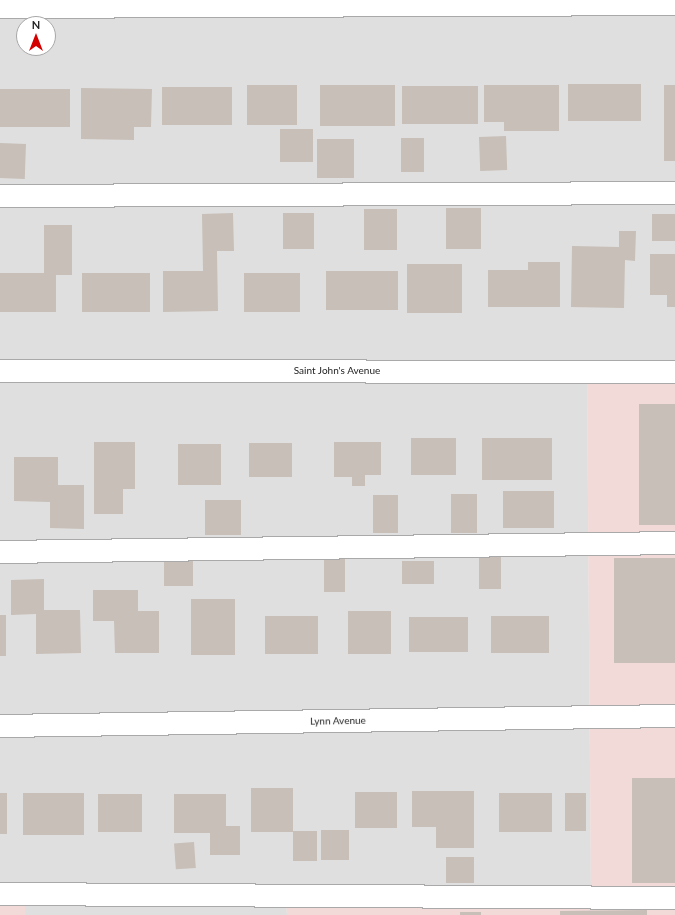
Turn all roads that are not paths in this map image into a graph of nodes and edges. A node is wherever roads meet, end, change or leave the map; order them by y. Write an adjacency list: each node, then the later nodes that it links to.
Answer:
1 (675, 4): 2 (street)
2 (0, 7)
3 (675, 194): 4 (street)
4 (0, 196)
5 (0, 371): 6 (street, Saint John's Avenue)
6 (675, 372)
7 (675, 543): 8 (street)
8 (0, 552)
9 (675, 716): 10 (street, Lynn Avenue)
10 (0, 726)
11 (0, 894): 12 (street)
12 (675, 898)

